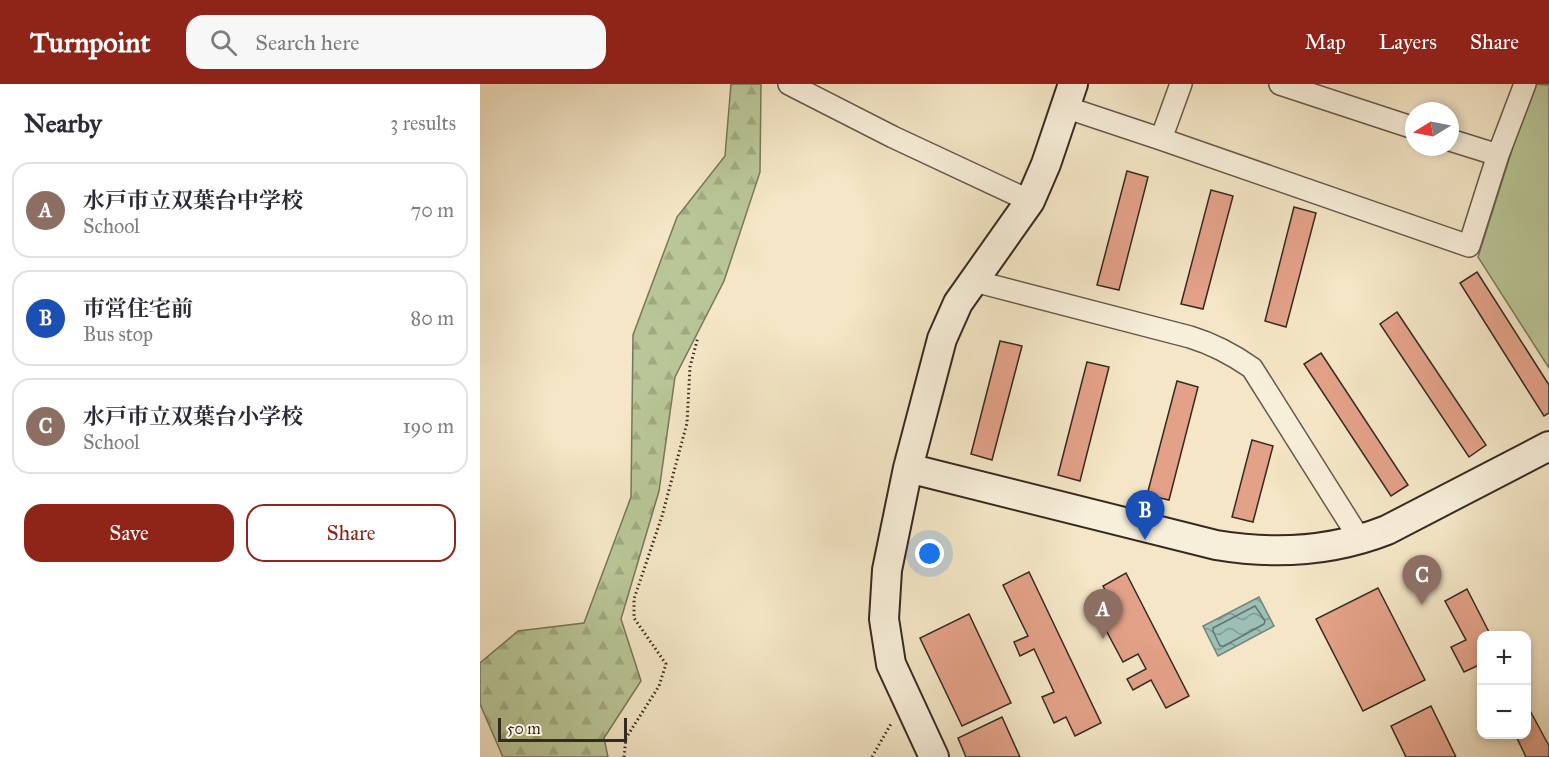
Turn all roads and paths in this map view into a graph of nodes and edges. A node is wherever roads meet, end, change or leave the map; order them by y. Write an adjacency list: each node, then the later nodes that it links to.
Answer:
1 (789, 84): 10 (street)
2 (1181, 84): 7 (street)
3 (1280, 84): 6 (street)
4 (1525, 84): 9 (street)
5 (1069, 96): 7 (street); 10 (street)
6 (1405, 125)
7 (1161, 139): 9 (street)
8 (1459, 143): 9 (street)
9 (1498, 155)
10 (1030, 201): 11 (street)
11 (974, 280): 14 (street); 15 (street)
12 (698, 337): 17 (path)
13 (1549, 446): 15 (street)
14 (908, 468): 15 (street); 16 (street)
15 (1361, 541)
16 (906, 698): 18 (path); 19 (street)
17 (624, 757)
18 (872, 757)
19 (934, 757)

